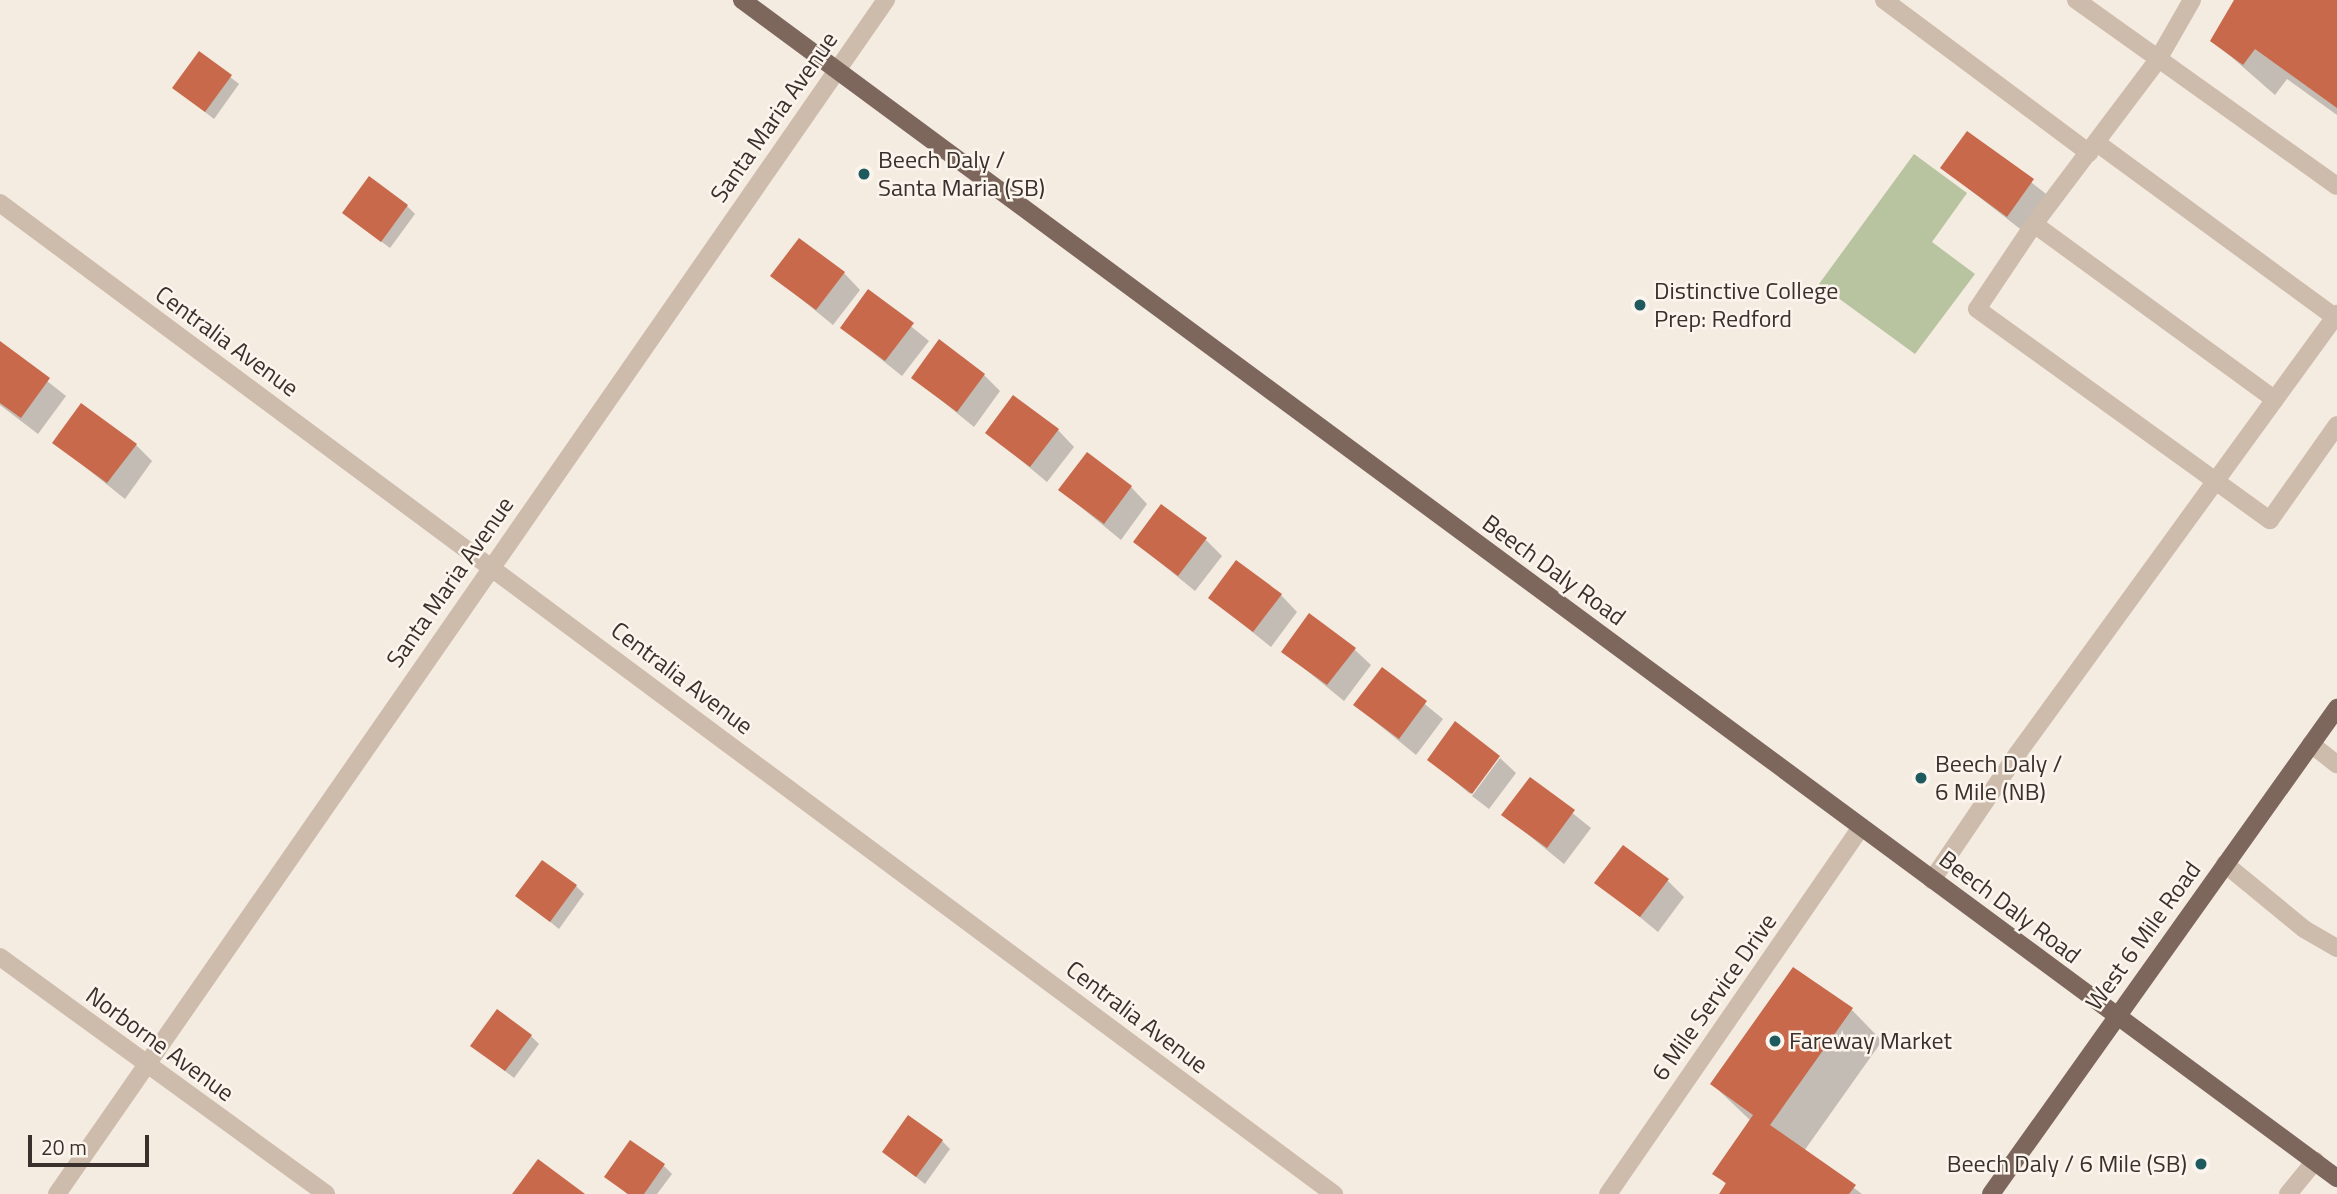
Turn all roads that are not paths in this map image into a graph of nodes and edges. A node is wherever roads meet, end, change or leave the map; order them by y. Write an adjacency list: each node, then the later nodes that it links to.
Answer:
1 (742, 0): 7 (main road, Beech Daly Road)
2 (886, 0): 7 (street, Santa Maria Avenue)
3 (1884, 0): 8 (street)
4 (2076, 0): 6 (street)
5 (2192, 0): 6 (street)
6 (2157, 61): 8 (street); 9 (street)
7 (837, 71): 16 (street, Santa Maria Avenue); 20 (main road, Beech Daly Road)
8 (2093, 148): 11 (street); 12 (street)
9 (2337, 186)
10 (0, 204): 16 (street, Centralia Avenue)
11 (2034, 224): 13 (street); 15 (street)
12 (2336, 316): 13 (street)
13 (2274, 400): 15 (street)
14 (2337, 425): 15 (street)
15 (2214, 482): 22 (street)
16 (491, 566): 26 (street, Santa Maria Avenue); 31 (street, Centralia Avenue)
17 (2337, 708): 18 (main road, West 6 Mile Road)
18 (2311, 744): 19 (street); 21 (main road, West 6 Mile Road)
19 (2337, 764)
20 (1861, 827): 22 (main road, Beech Daly Road); 32 (street, 6 Mile Service Drive)
21 (2225, 864): 23 (street); 25 (main road, West 6 Mile Road)
22 (1932, 880): 25 (main road, Beech Daly Road)
23 (2335, 943)
24 (0, 957): 26 (street, Norborne Avenue)
25 (2116, 1016): 27 (main road, Beech Daly Road); 33 (main road, West 6 Mile Road)
26 (146, 1065): 29 (street, Santa Maria Avenue); 30 (street, Norborne Avenue)
27 (2315, 1161): 28 (main road, Beech Daly Road); 34 (street)
28 (2337, 1178)
29 (57, 1194)
30 (326, 1194)
31 (1334, 1194)
32 (1608, 1194)
33 (1991, 1194)
34 (2288, 1194)

